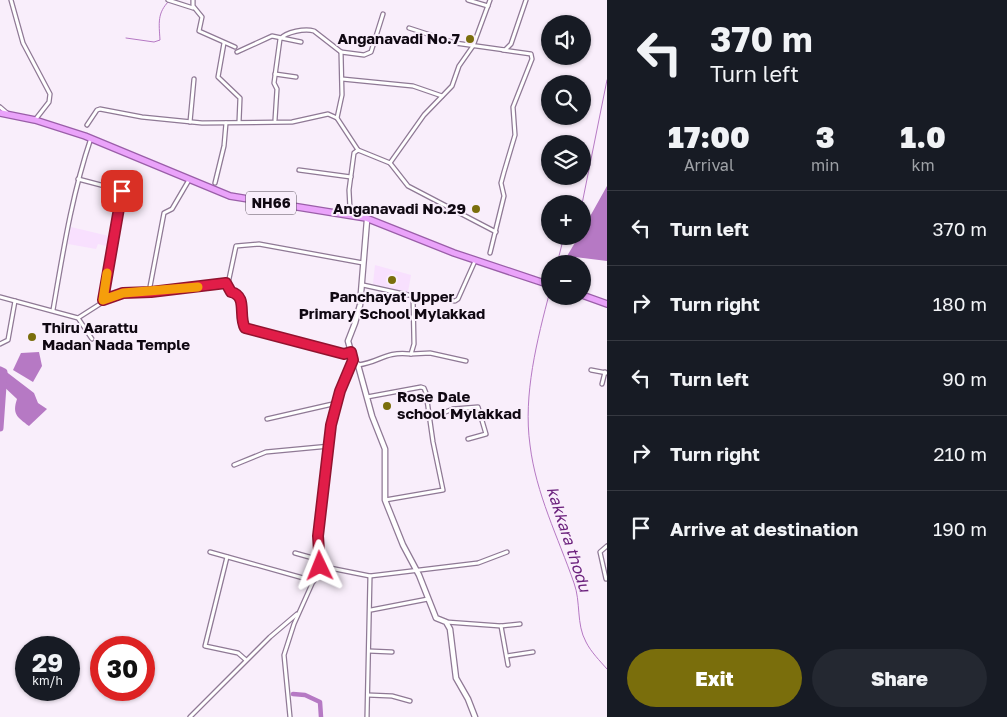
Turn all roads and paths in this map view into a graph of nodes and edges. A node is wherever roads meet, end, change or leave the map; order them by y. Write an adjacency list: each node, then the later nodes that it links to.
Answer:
1 (11, 0): 28 (street)
2 (168, 0): 8 (street)
3 (193, 0): 8 (street)
4 (468, 0): 7 (street)
5 (490, 0): 7 (street)
6 (526, 0): 16 (street)
7 (488, 6): 15 (street)
8 (194, 8): 13 (street)
9 (384, 14): 18 (street)
10 (409, 28): 15 (street)
11 (280, 39): 12 (street); 17 (street); 18 (street); 19 (street)
12 (301, 42)
13 (224, 43): 14 (street); 31 (street)
14 (235, 46)
15 (473, 46): 16 (street); 23 (street)
16 (503, 50): 44 (street)
17 (237, 52)
18 (340, 52): 21 (street)
19 (275, 74): 20 (street); 29 (street)
20 (296, 78)
21 (342, 78): 23 (street); 27 (street)
22 (194, 79): 30 (street)
23 (442, 96): 36 (street)
24 (0, 107): 26 (street)
25 (0, 113): 26 (highway, NH66)
26 (8, 114): 28 (highway, NH66)
27 (336, 118): 29 (street); 35 (street)
28 (35, 120): 34 (highway, NH66)
29 (275, 120): 31 (street)
30 (190, 122): 32 (street); 33 (street)
31 (239, 122): 32 (street)
32 (226, 123): 41 (street)
33 (87, 125)
34 (91, 138): 39 (street); 40 (highway, NH66)
35 (358, 150): 36 (street); 38 (street)
36 (390, 163): 44 (street)
37 (299, 170): 38 (street)
38 (351, 177): 42 (street)
39 (78, 179): 55 (street); 58 (street)
40 (189, 180): 43 (highway, NH66); 51 (street)
41 (215, 183)
42 (350, 209)
43 (367, 220): 46 (highway, NH66); 47 (main road)
44 (496, 232): 45 (street)
45 (490, 253)
46 (475, 259): 48 (highway, NH66); 52 (street)
47 (363, 263): 49 (street); 50 (main road)
48 (541, 282)
49 (226, 283): 51 (street); 62 (street)
50 (363, 285): 52 (street); 62 (main road)
51 (149, 292): 55 (street)
52 (413, 296): 63 (street)
53 (0, 298): 56 (street)
54 (591, 299): 57 (highway)
55 (103, 300): 59 (street)
56 (15, 301): 58 (street); 61 (street)
57 (607, 304)
58 (54, 310): 59 (street)
59 (78, 318): 60 (street)
60 (92, 339)
61 (0, 344)
62 (351, 352): 64 (main road)
63 (411, 354): 65 (street); 66 (street)
64 (353, 360): 66 (main road); 71 (street)
65 (466, 361)
66 (358, 365): 70 (main road)
67 (591, 370): 68 (street)
68 (606, 372): 69 (street)
69 (602, 384)
70 (367, 397): 72 (street); 77 (main road)
71 (337, 403): 73 (street); 75 (street)
72 (430, 418): 74 (street); 77 (street)
73 (267, 419)
74 (468, 439)
75 (330, 446): 76 (street); 83 (street)
76 (234, 465)
77 (385, 500): 85 (main road)
78 (607, 546): 87 (street)
79 (210, 552): 82 (street)
80 (507, 552): 85 (street)
81 (295, 553): 83 (street)
82 (227, 557): 88 (street); 99 (street)
83 (320, 560): 84 (street)
84 (320, 566): 86 (street); 88 (street)
85 (417, 570): 86 (street); 89 (main road)
86 (370, 576): 90 (street)
87 (606, 579)
88 (314, 582): 91 (street)
89 (428, 599): 90 (street); 92 (main road)
90 (371, 610): 95 (street)
91 (298, 613): 99 (street); 104 (street)
92 (446, 622): 94 (street); 106 (main road)
93 (520, 624): 94 (street)
94 (502, 626): 98 (street)
95 (369, 650): 96 (street); 101 (street)
96 (392, 652)
97 (533, 652): 98 (street)
98 (507, 656): 100 (street)
99 (246, 660): 103 (street)
100 (508, 664)
101 (368, 695): 102 (street); 105 (street)
102 (410, 701)
103 (190, 717)
104 (290, 717)
105 (367, 717)
106 (475, 717)

